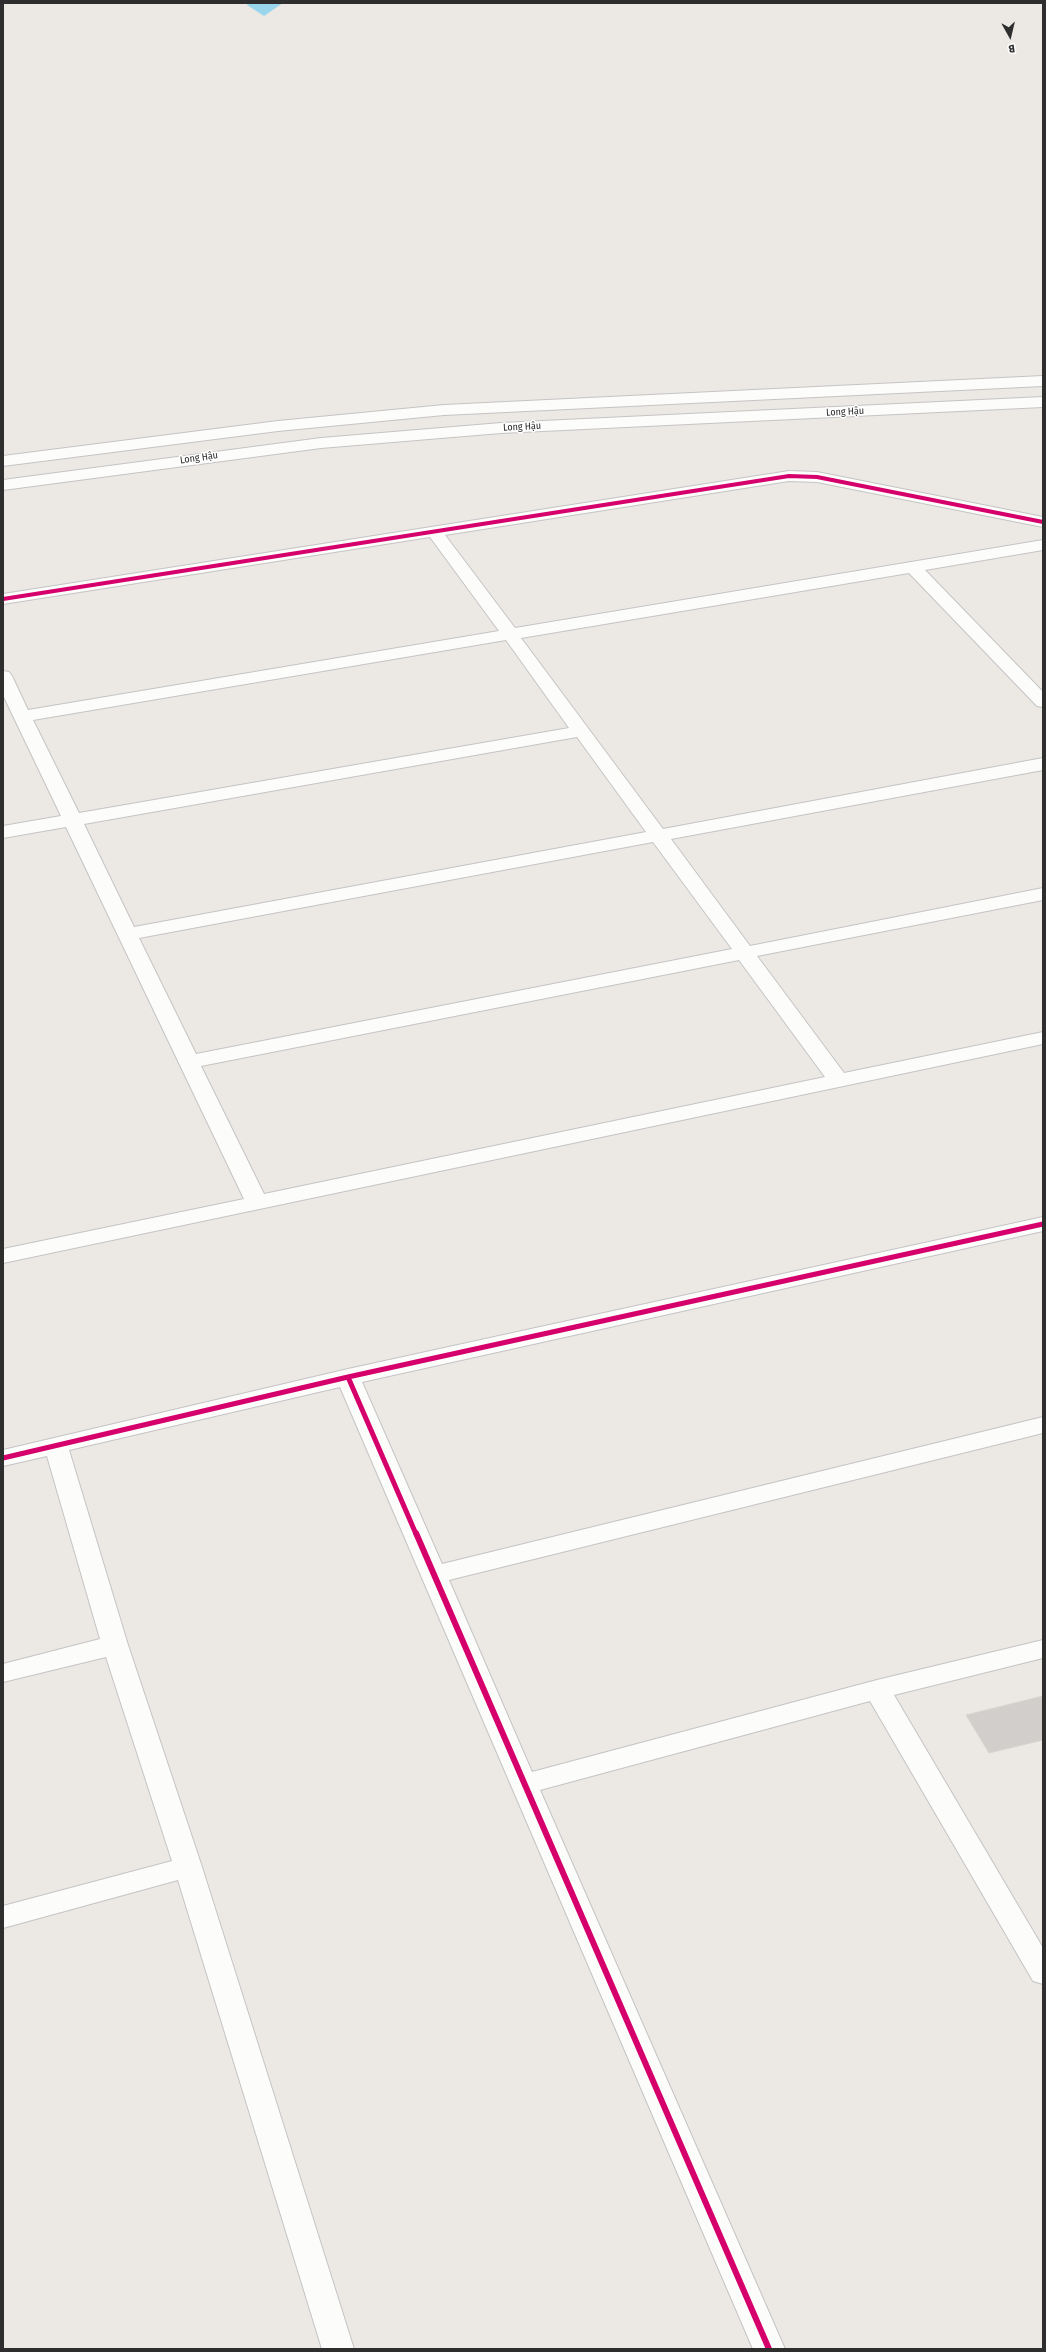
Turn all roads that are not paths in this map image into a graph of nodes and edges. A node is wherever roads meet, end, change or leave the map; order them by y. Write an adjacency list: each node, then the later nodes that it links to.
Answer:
1 (1043, 381): 3 (street, Long Hậu)
2 (1043, 402): 4 (street, Long Hậu)
3 (3, 461)
4 (3, 485)
5 (1043, 522): 6 (street)
6 (434, 531): 9 (street); 10 (street)
7 (1043, 545): 8 (street)
8 (913, 567): 10 (street); 12 (street)
9 (3, 599)
10 (510, 634): 13 (street); 14 (street)
11 (3, 676): 13 (street)
12 (1043, 702)
13 (22, 716): 16 (street)
14 (581, 731): 16 (street); 18 (street)
15 (1043, 764): 18 (street)
16 (73, 820): 17 (street); 20 (street)
17 (3, 832)
18 (658, 836): 20 (street); 21 (street)
19 (1043, 894): 21 (street)
20 (128, 934): 23 (street)
21 (744, 952): 23 (street); 24 (street)
22 (1043, 1038): 24 (street)
23 (189, 1062): 25 (street)
24 (839, 1081): 25 (street)
25 (257, 1203): 27 (street)
26 (1043, 1224): 28 (street)
27 (3, 1256)
28 (348, 1376): 30 (street); 32 (street)
29 (1043, 1425): 32 (street)
30 (56, 1446): 31 (street); 33 (street)
31 (3, 1458)
32 (434, 1575): 37 (street)
33 (115, 1645): 35 (street); 38 (street)
34 (1043, 1649): 36 (street)
35 (3, 1674)
36 (877, 1690): 37 (street); 40 (street)
37 (524, 1784): 42 (street)
38 (188, 1867): 39 (street); 41 (street)
39 (3, 1917)
40 (1043, 1973)
41 (338, 2349)
42 (769, 2349)

